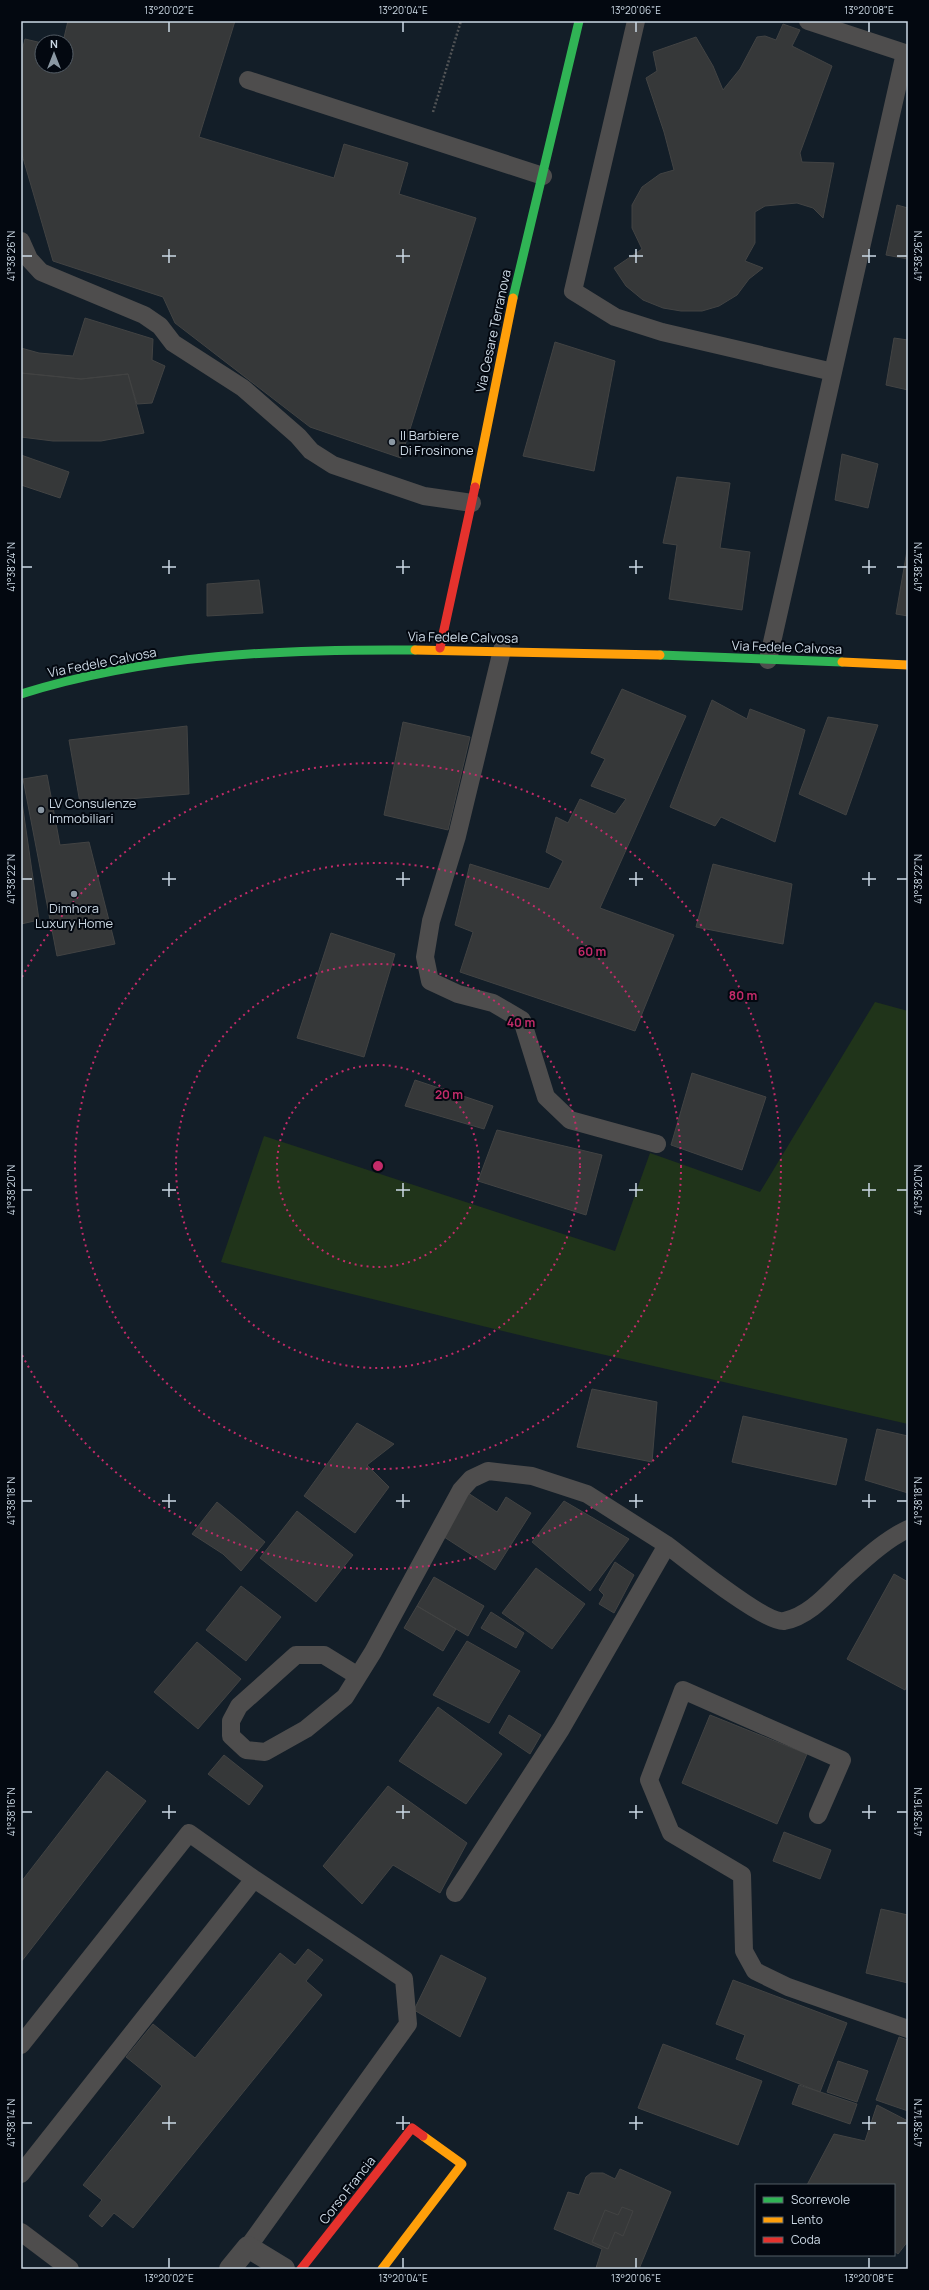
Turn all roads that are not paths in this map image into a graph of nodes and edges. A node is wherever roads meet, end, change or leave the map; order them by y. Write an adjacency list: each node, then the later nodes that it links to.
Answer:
1 (579, 21): 5 (street, Via Cesare Terranova)
2 (636, 21): 7 (lane)
3 (808, 21): 7 (lane)
4 (248, 80): 5 (lane)
5 (543, 176): 8 (street, Via Cesare Terranova)
6 (21, 241): 8 (lane)
7 (833, 372): 11 (lane)
8 (472, 504): 9 (street, Via Cesare Terranova)
9 (440, 648): 10 (street, Via Fedele Calvosa); 13 (street, Via Fedele Calvosa)
10 (502, 650): 11 (street, Via Fedele Calvosa); 14 (lane)
11 (768, 660): 12 (street, Via Fedele Calvosa)
12 (908, 665)
13 (21, 694)
14 (657, 1144)
15 (908, 1530): 16 (lane)
16 (667, 1545): 17 (lane); 20 (lane)
17 (358, 1676): 17 (lane)
18 (818, 1815): 21 (lane)
19 (254, 1879): 22 (lane); 23 (lane); 25 (lane)
20 (455, 1893)
21 (908, 2029)
22 (21, 2045)
23 (21, 2174)
24 (21, 2232): 26 (lane)
25 (248, 2247): 27 (street); 28 (street)
26 (70, 2269)
27 (230, 2269)
28 (284, 2269)
29 (301, 2269): 30 (street, Corso Francia)
30 (382, 2269)

